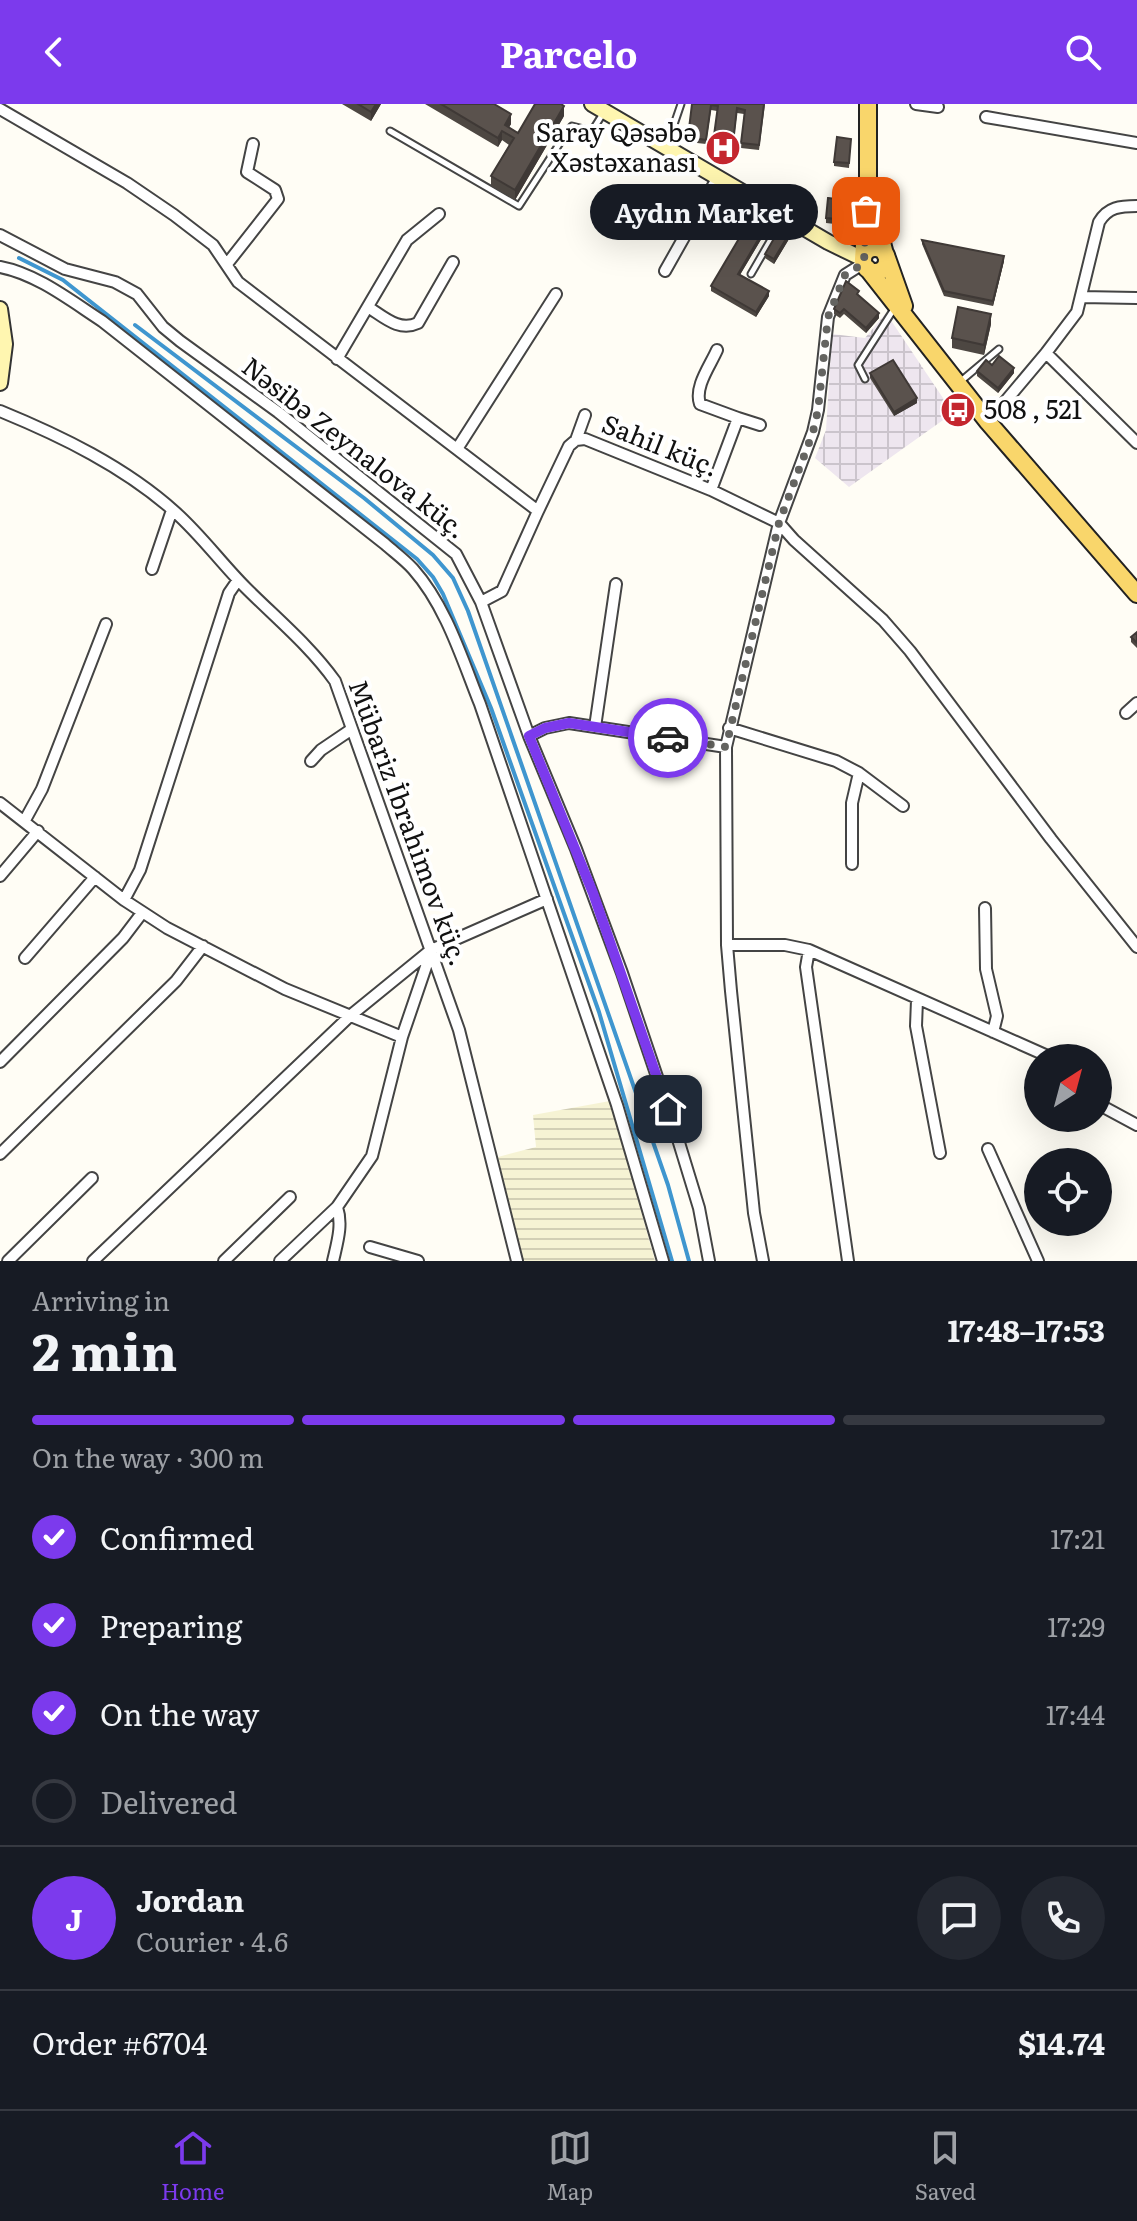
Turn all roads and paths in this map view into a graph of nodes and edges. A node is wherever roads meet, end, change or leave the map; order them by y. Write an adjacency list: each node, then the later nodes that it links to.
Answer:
1 (681, 104): 11 (lane)
2 (868, 104): 13 (main road)
3 (916, 104): 4 (street)
4 (938, 107)
5 (598, 108): 8 (lane); 11 (street)
6 (0, 109): 21 (street)
7 (986, 117): 9 (street)
8 (390, 131)
9 (1137, 143)
10 (253, 144): 21 (street)
11 (667, 147): 12 (street)
12 (718, 177): 16 (street); 23 (street)
13 (868, 187): 18 (main road); 20 (main road)
14 (1137, 206): 26 (street)
15 (439, 214): 29 (street)
16 (785, 216): 20 (street); 24 (lane)
17 (0, 235): 56 (street, Nəsibə Zeynalova küç.)
18 (886, 256): 20 (main road); 31 (main road)
19 (453, 262): 29 (street)
20 (865, 263): 28 (main road); 51 (street)
21 (227, 264): 36 (street)
22 (0, 267): 74 (street)
23 (665, 271)
24 (751, 274)
25 (556, 294): 47 (street)
26 (1081, 297): 27 (street); 35 (street)
27 (1137, 298)
28 (896, 305): 31 (main road); 37 (lane)
29 (368, 307): 36 (street)
30 (0, 309): 32 (street)
31 (913, 326): 39 (main road)
32 (3, 344): 38 (street)
33 (999, 349): 39 (lane)
34 (717, 350): 42 (street)
35 (1046, 353): 43 (street); 46 (street)
36 (337, 359): 47 (street)
37 (865, 379)
38 (0, 383)
39 (957, 384): 43 (main road)
40 (0, 411): 49 (street, Mübariz İbrahimov küç.)
41 (585, 415): 45 (street)
42 (738, 418): 44 (street); 48 (street)
43 (988, 422): 55 (main road)
44 (760, 425)
45 (576, 440): 48 (street, Sahil küç.); 50 (street, Sahil küç.)
46 (1137, 443)
47 (457, 449): 50 (street)
48 (711, 490): 51 (street, Sahil küç.)
49 (172, 510): 52 (street); 53 (street, Mübariz İbrahimov küç.)
50 (538, 511): 56 (street, Sahil küç.)
51 (779, 523): 61 (street); 80 (street, Sahil küç.)
52 (152, 569)
53 (238, 580): 62 (street, Mübariz İbrahimov küç.); 75 (street)
54 (616, 584): 60 (street)
55 (1137, 594)
56 (481, 602): 63 (street, Nəsibə Zeynalova küç.)
57 (106, 624): 69 (street)
58 (1137, 703): 59 (street)
59 (1126, 713)
60 (595, 727): 63 (street); 64 (street)
61 (729, 728): 64 (street); 66 (street)
62 (352, 729): 65 (street); 81 (street, Mübariz İbrahimov küç.)
63 (529, 736): 107 (street, Nəsibə Zeynalova küç.)
64 (726, 747): 78 (street)
65 (311, 761)
66 (859, 773): 68 (street); 71 (street)
67 (0, 803): 69 (street)
68 (903, 806)
69 (25, 820): 70 (street)
70 (38, 831): 72 (street); 73 (street)
71 (852, 864)
72 (0, 876)
73 (95, 877): 75 (street); 83 (street)
74 (547, 899): 81 (street); 106 (street)
75 (124, 900): 77 (street)
76 (985, 908): 86 (street)
77 (142, 913): 79 (street); 89 (street)
78 (727, 945): 82 (street); 108 (street)
79 (203, 946): 85 (street); 94 (street)
80 (1137, 947)
81 (431, 950): 85 (street); 87 (street); 105 (street, Mübariz İbrahimov küç.)
82 (809, 950): 84 (street); 109 (street)
83 (25, 958)
84 (917, 1000): 86 (street); 93 (street)
85 (350, 1016): 87 (street); 100 (street)
86 (993, 1032): 88 (street)
87 (402, 1037): 97 (street)
88 (1024, 1046)
89 (0, 1062)
90 (1112, 1112): 91 (street)
91 (1137, 1125)
92 (988, 1149): 110 (street)
93 (940, 1153)
94 (0, 1154)
95 (92, 1178): 99 (street)
96 (290, 1197): 101 (street)
97 (337, 1207): 102 (street); 103 (street)
98 (370, 1247): 104 (street)
99 (8, 1261)
100 (93, 1261)
101 (224, 1261)
102 (280, 1261)
103 (333, 1261)
104 (418, 1261)
105 (517, 1261)
106 (663, 1261)
107 (709, 1261)
108 (763, 1261)
109 (848, 1261)
110 (1038, 1261)

